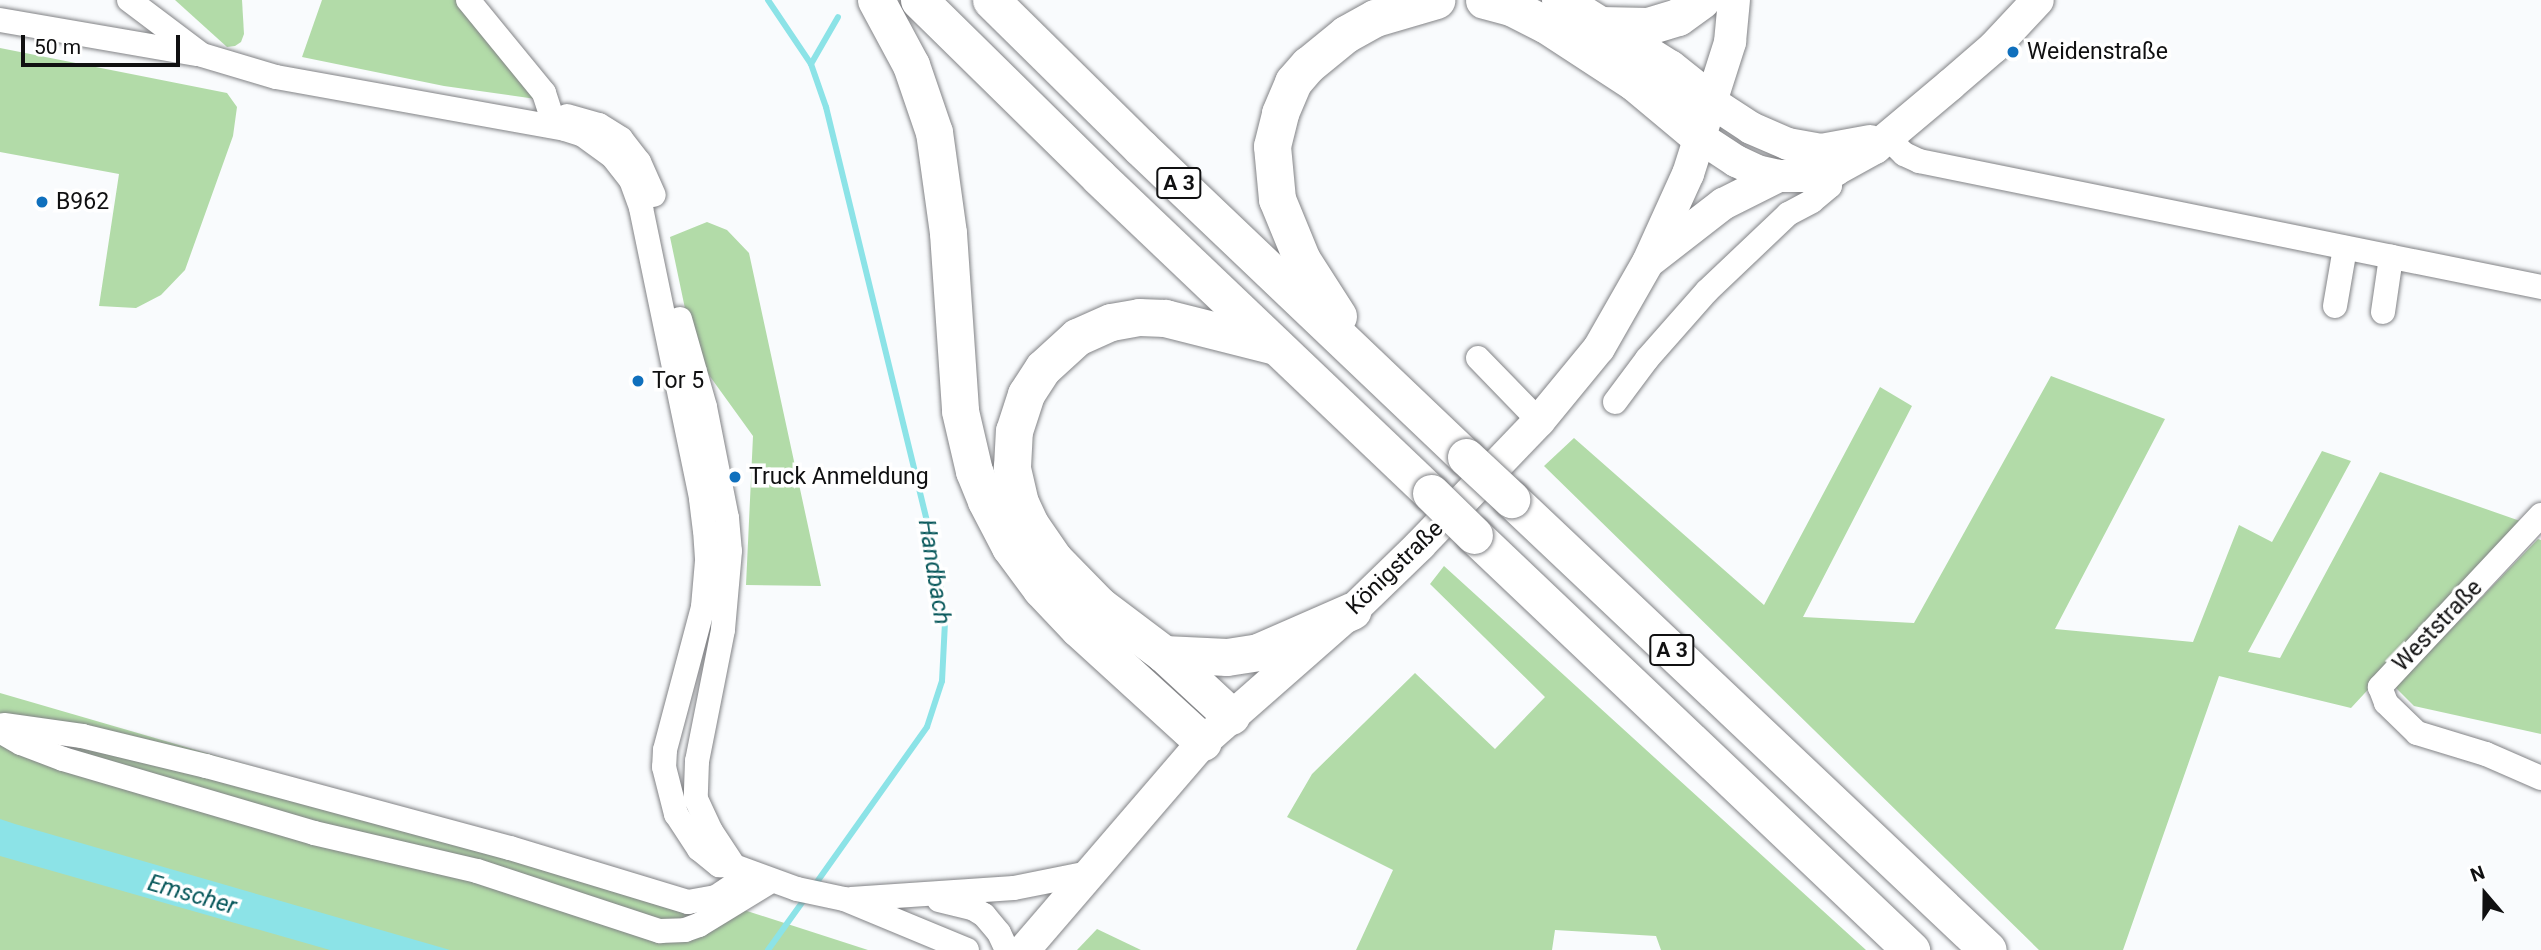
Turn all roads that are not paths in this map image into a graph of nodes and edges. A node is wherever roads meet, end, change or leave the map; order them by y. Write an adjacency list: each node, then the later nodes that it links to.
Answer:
1 (129, 0): 14 (street)
2 (468, 0): 16 (street)
3 (876, 0): 38 (highway)
4 (919, 0): 27 (highway, A 3)
5 (991, 0): 29 (highway, A 3)
6 (1436, 0): 29 (highway)
7 (1484, 0): 18 (highway)
8 (1560, 0): 13 (highway)
9 (1701, 0): 13 (highway)
10 (1734, 0): 15 (main road, Königstraße)
11 (2038, 0): 17 (main road)
12 (0, 20): 14 (street)
13 (1601, 25): 15 (highway)
14 (202, 55): 16 (street); 40 (street)
15 (1713, 103): 18 (main road, Königstraße); 19 (main road)
16 (550, 112): 40 (street)
17 (1887, 137): 19 (main road); 21 (street)
18 (1701, 138): 20 (main road); 23 (main road, Königstraße)
19 (1832, 160): 20 (main road); 30 (street)
20 (1779, 176): 23 (main road)
21 (2345, 248): 22 (street); 25 (street)
22 (2390, 257): 24 (street); 26 (street)
23 (1648, 262): 31 (main road, Königstraße)
24 (2541, 287)
25 (2335, 306)
26 (2383, 312)
27 (1277, 346): 34 (highway); 47 (highway, A 3, bridge)
28 (1478, 358): 31 (street)
29 (1368, 364): 48 (highway, A 3, bridge)
30 (1615, 402)
31 (1539, 421): 33 (main road, Königstraße)
32 (2541, 516): 39 (street, Weststraße)
33 (1352, 611): 34 (highway); 35 (main road, Königstraße)
34 (1164, 654): 35 (highway)
35 (1231, 716): 38 (main road, Königstraße)
36 (0, 725): 40 (street)
37 (0, 731): 40 (street)
38 (1203, 742): 41 (main road, Königstraße)
39 (2541, 778)
40 (752, 873): 43 (street)
41 (1089, 873): 42 (street); 46 (main road, Königstraße)
42 (920, 896): 43 (street); 45 (street)
43 (834, 898): 44 (street)
44 (967, 950)
45 (1007, 950)
46 (1024, 950)
47 (1911, 950)
48 (1988, 950)

